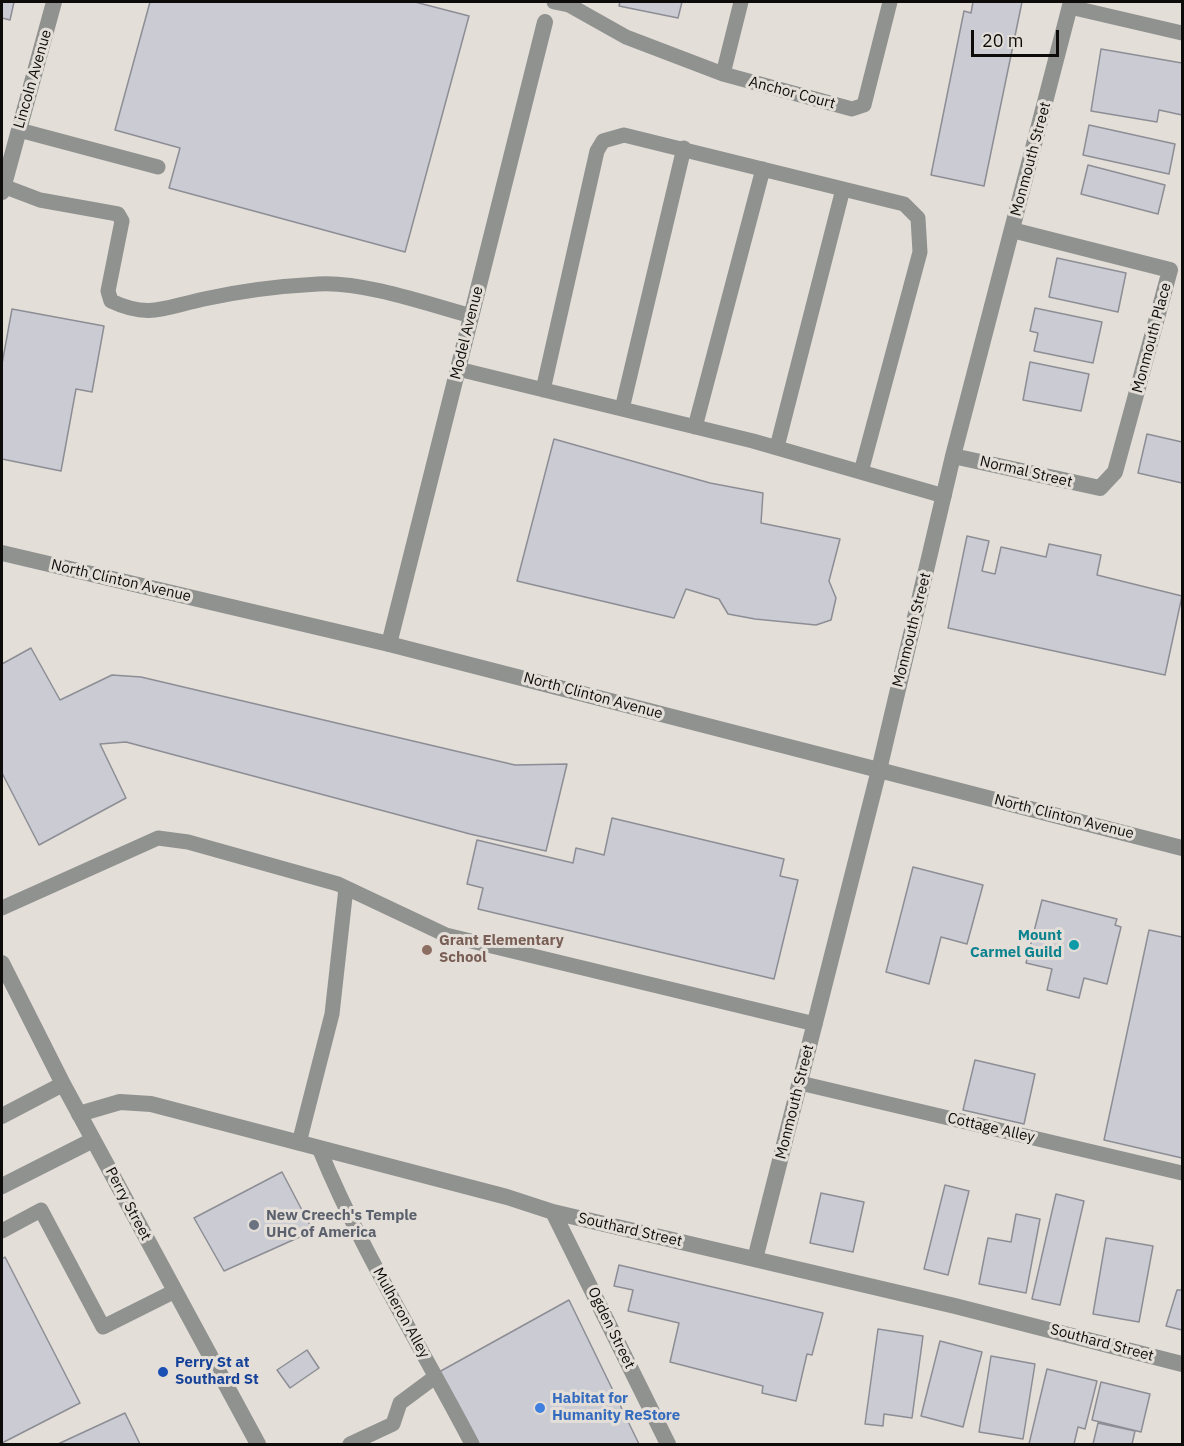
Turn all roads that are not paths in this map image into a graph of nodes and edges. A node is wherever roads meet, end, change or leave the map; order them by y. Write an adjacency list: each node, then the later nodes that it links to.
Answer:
1 (54, 2): 10 (street, Lincoln Avenue)
2 (554, 2): 5 (lane)
3 (741, 2): 9 (lane)
4 (890, 2): 9 (lane, Anchor Court)
5 (569, 3): 9 (lane)
6 (1071, 4): 8 (lane); 16 (street, Monmouth Street)
7 (545, 22): 17 (street, Model Avenue)
8 (1182, 33)
9 (723, 74)
10 (19, 130): 12 (lane); 14 (street, Lincoln Avenue)
11 (684, 148): 13 (lane); 19 (lane); 20 (lane)
12 (158, 167)
13 (763, 168): 15 (lane); 21 (lane)
14 (2, 189): 17 (lane)
15 (843, 189): 22 (lane); 24 (lane)
16 (1012, 230): 23 (street, Monmouth Street); 25 (street, Monmouth Place)
17 (471, 316): 18 (street, Model Avenue)
18 (458, 369): 19 (lane); 28 (street, Model Avenue)
19 (543, 390): 20 (lane)
20 (622, 409): 21 (lane)
21 (695, 427): 22 (lane)
22 (777, 447): 24 (lane)
23 (953, 456): 25 (street, Normal Street); 26 (street, Monmouth Street)
24 (861, 472): 26 (lane)
25 (1100, 488)
26 (944, 496): 29 (street, Monmouth Street)
27 (2, 554): 28 (street, North Clinton Avenue)
28 (389, 644): 29 (street, North Clinton Avenue)
29 (879, 770): 30 (street, North Clinton Avenue); 34 (street, Monmouth Street)
30 (1182, 848)
31 (346, 888): 32 (lane); 34 (lane); 40 (lane)
32 (2, 908)
33 (2, 963): 36 (street, Perry Street)
34 (815, 1024): 35 (street, Monmouth Street)
35 (800, 1083): 42 (lane, Cottage Alley); 46 (street, Monmouth Street)
36 (63, 1084): 37 (street, Perry Street); 38 (street)
37 (79, 1114): 39 (street, Perry Street); 40 (street, Southard Street)
38 (2, 1116)
39 (93, 1140): 43 (street); 47 (street, Perry Street)
40 (299, 1143): 41 (street, Southard Street)
41 (319, 1148): 44 (street, Southard Street); 49 (lane, Mulheron Alley)
42 (1182, 1173)
43 (2, 1186)
44 (553, 1212): 46 (street, Southard Street); 53 (street, Ogden Street)
45 (2, 1231): 47 (lane)
46 (754, 1259): 48 (street, Southard Street)
47 (175, 1291): 50 (street, Perry Street)
48 (1182, 1364)
49 (435, 1377): 51 (lane); 52 (lane, Mulheron Alley)
50 (258, 1444)
51 (350, 1444)
52 (472, 1444)
53 (668, 1444)

